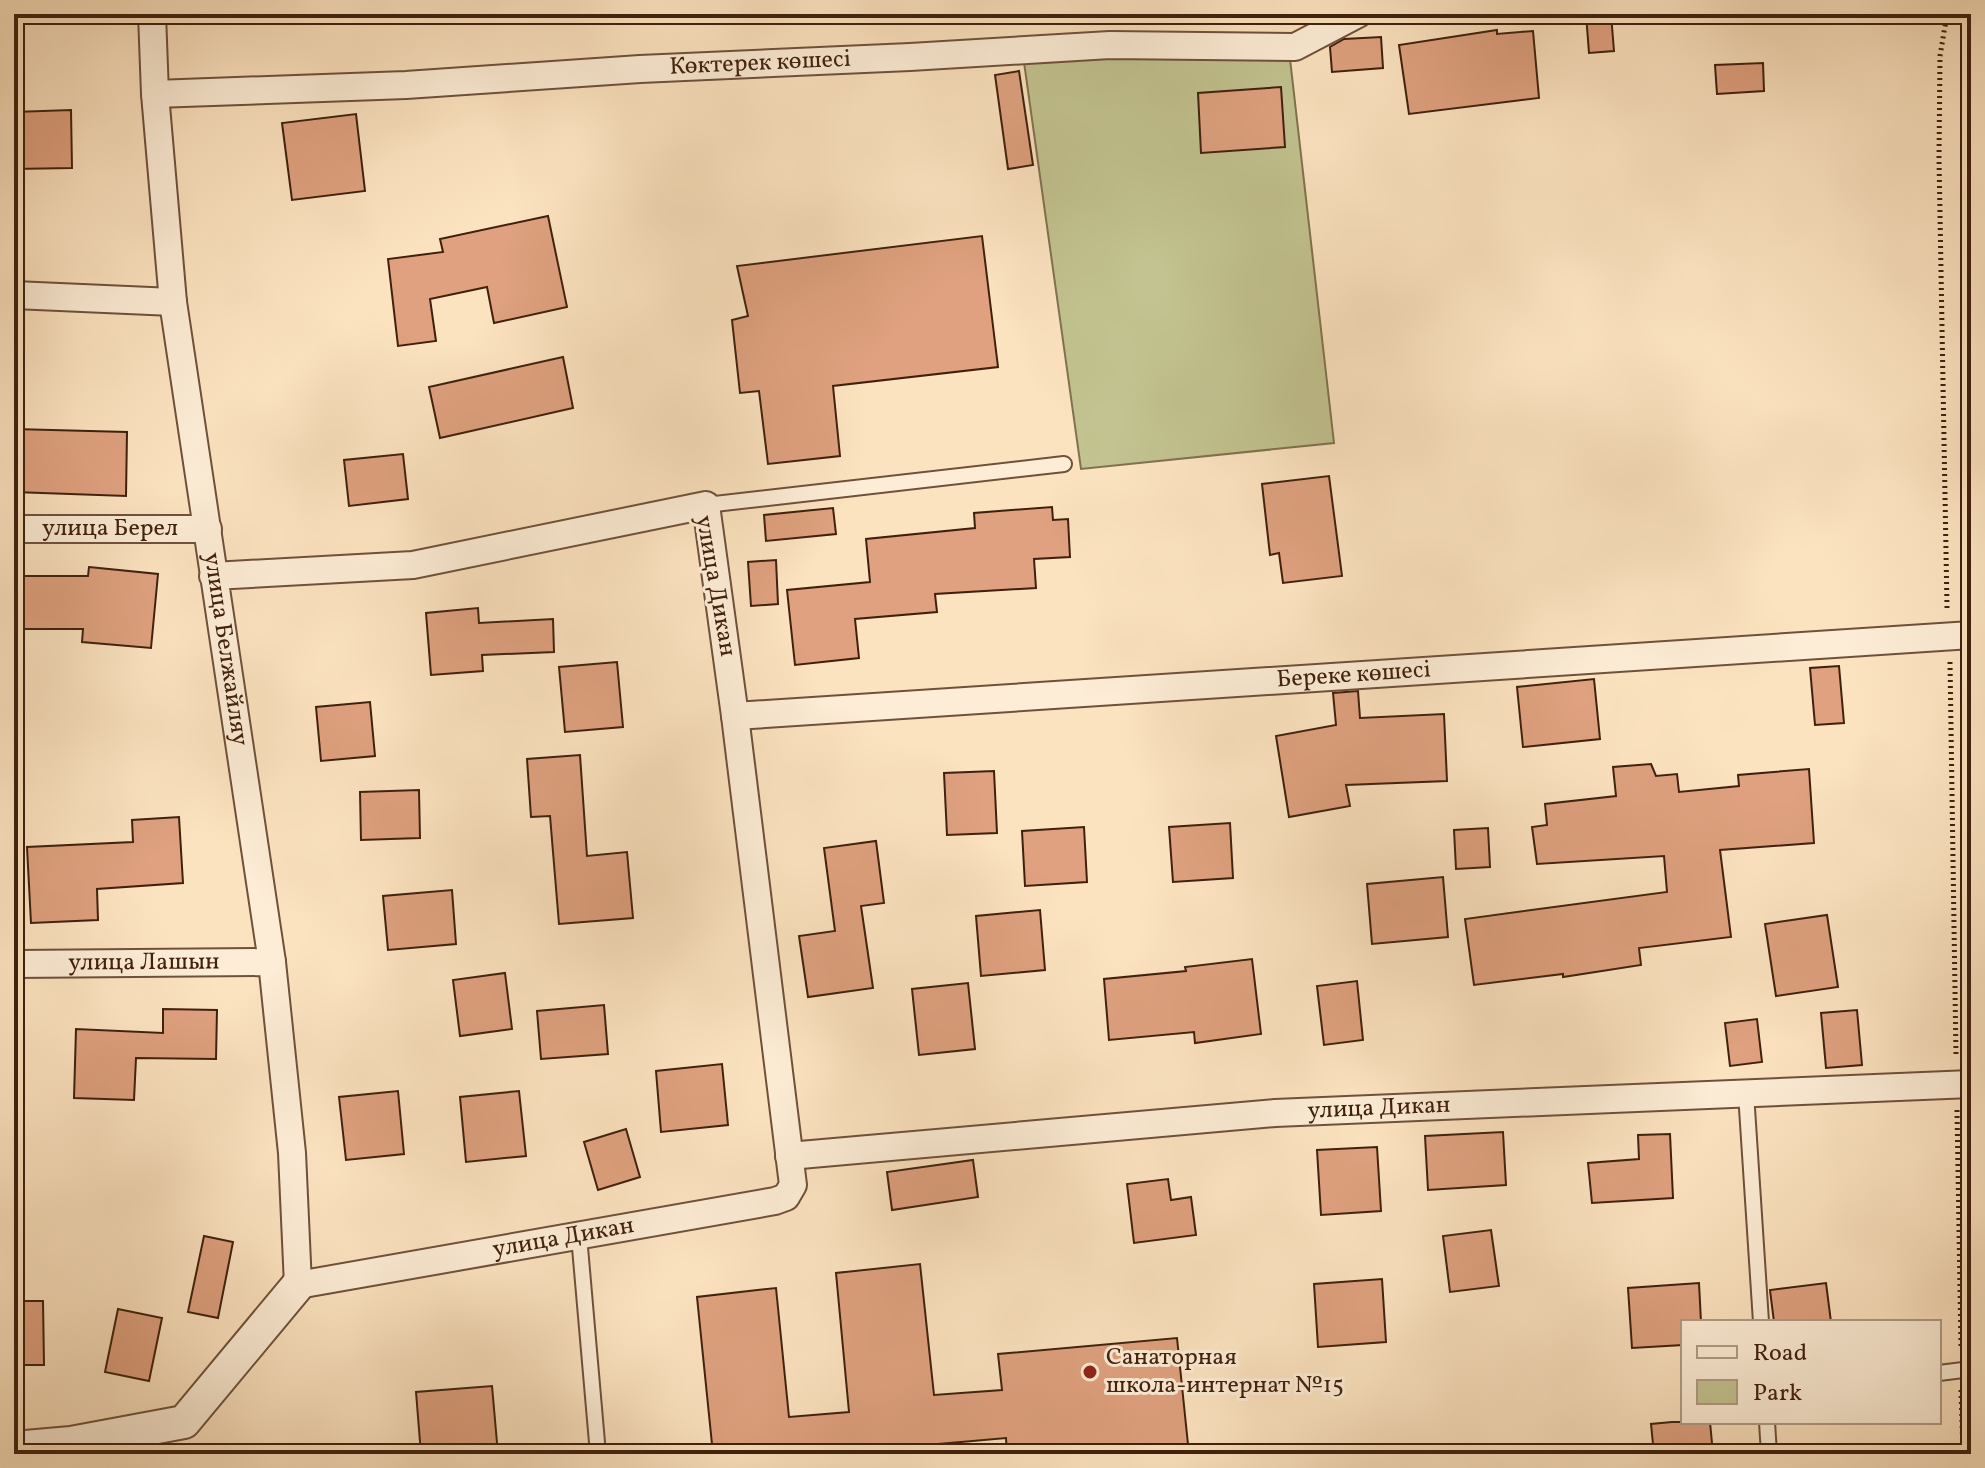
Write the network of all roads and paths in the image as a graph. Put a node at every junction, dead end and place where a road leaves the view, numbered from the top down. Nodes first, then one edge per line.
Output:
1 (152, 14) edge
2 (1358, 14) edge
3 (1947, 14) edge
4 (155, 94) junction
5 (14, 295) edge
6 (173, 302) junction
7 (1064, 464) dead end
8 (706, 505) junction
9 (14, 529) edge
10 (208, 529) junction
11 (213, 576) junction
12 (1960, 636) edge
13 (735, 716) junction
14 (272, 962) junction
15 (14, 964) edge
16 (1964, 1084) edge
17 (1746, 1093) junction
18 (789, 1156) junction
19 (579, 1236) junction
20 (298, 1285) junction
21 (1761, 1320) edge
22 (1966, 1370) edge
23 (1941, 1373) edge
24 (1767, 1424) edge
25 (14, 1448) edge
26 (598, 1454) edge
27 (1769, 1454) edge
28 (1963, 1454) edge

1 - 4 street, улица Белжайляу
2 - 4 street, Көктерек көшесі
3 - 12 path
4 - 6 street, улица Белжайляу
5 - 6 street
6 - 10 street, улица Белжайляу
7 - 8 lane
8 - 11 street, улица Дикан
8 - 13 street, улица Дикан
9 - 10 street, улица Берел
10 - 11 street, улица Белжайляу
11 - 14 street, улица Белжайляу
12 - 13 street, Береке көшесі
12 - 16 path
13 - 18 street, улица Дикан
14 - 15 street, улица Лашын
14 - 20 street, улица Белжайляу
16 - 17 street, улица Дикан
16 - 22 path
17 - 18 street, улица Дикан
17 - 21 lane
18 - 19 street, улица Дикан
19 - 20 street, улица Дикан
19 - 26 lane
20 - 25 street
22 - 23 lane
22 - 28 path
24 - 27 lane

